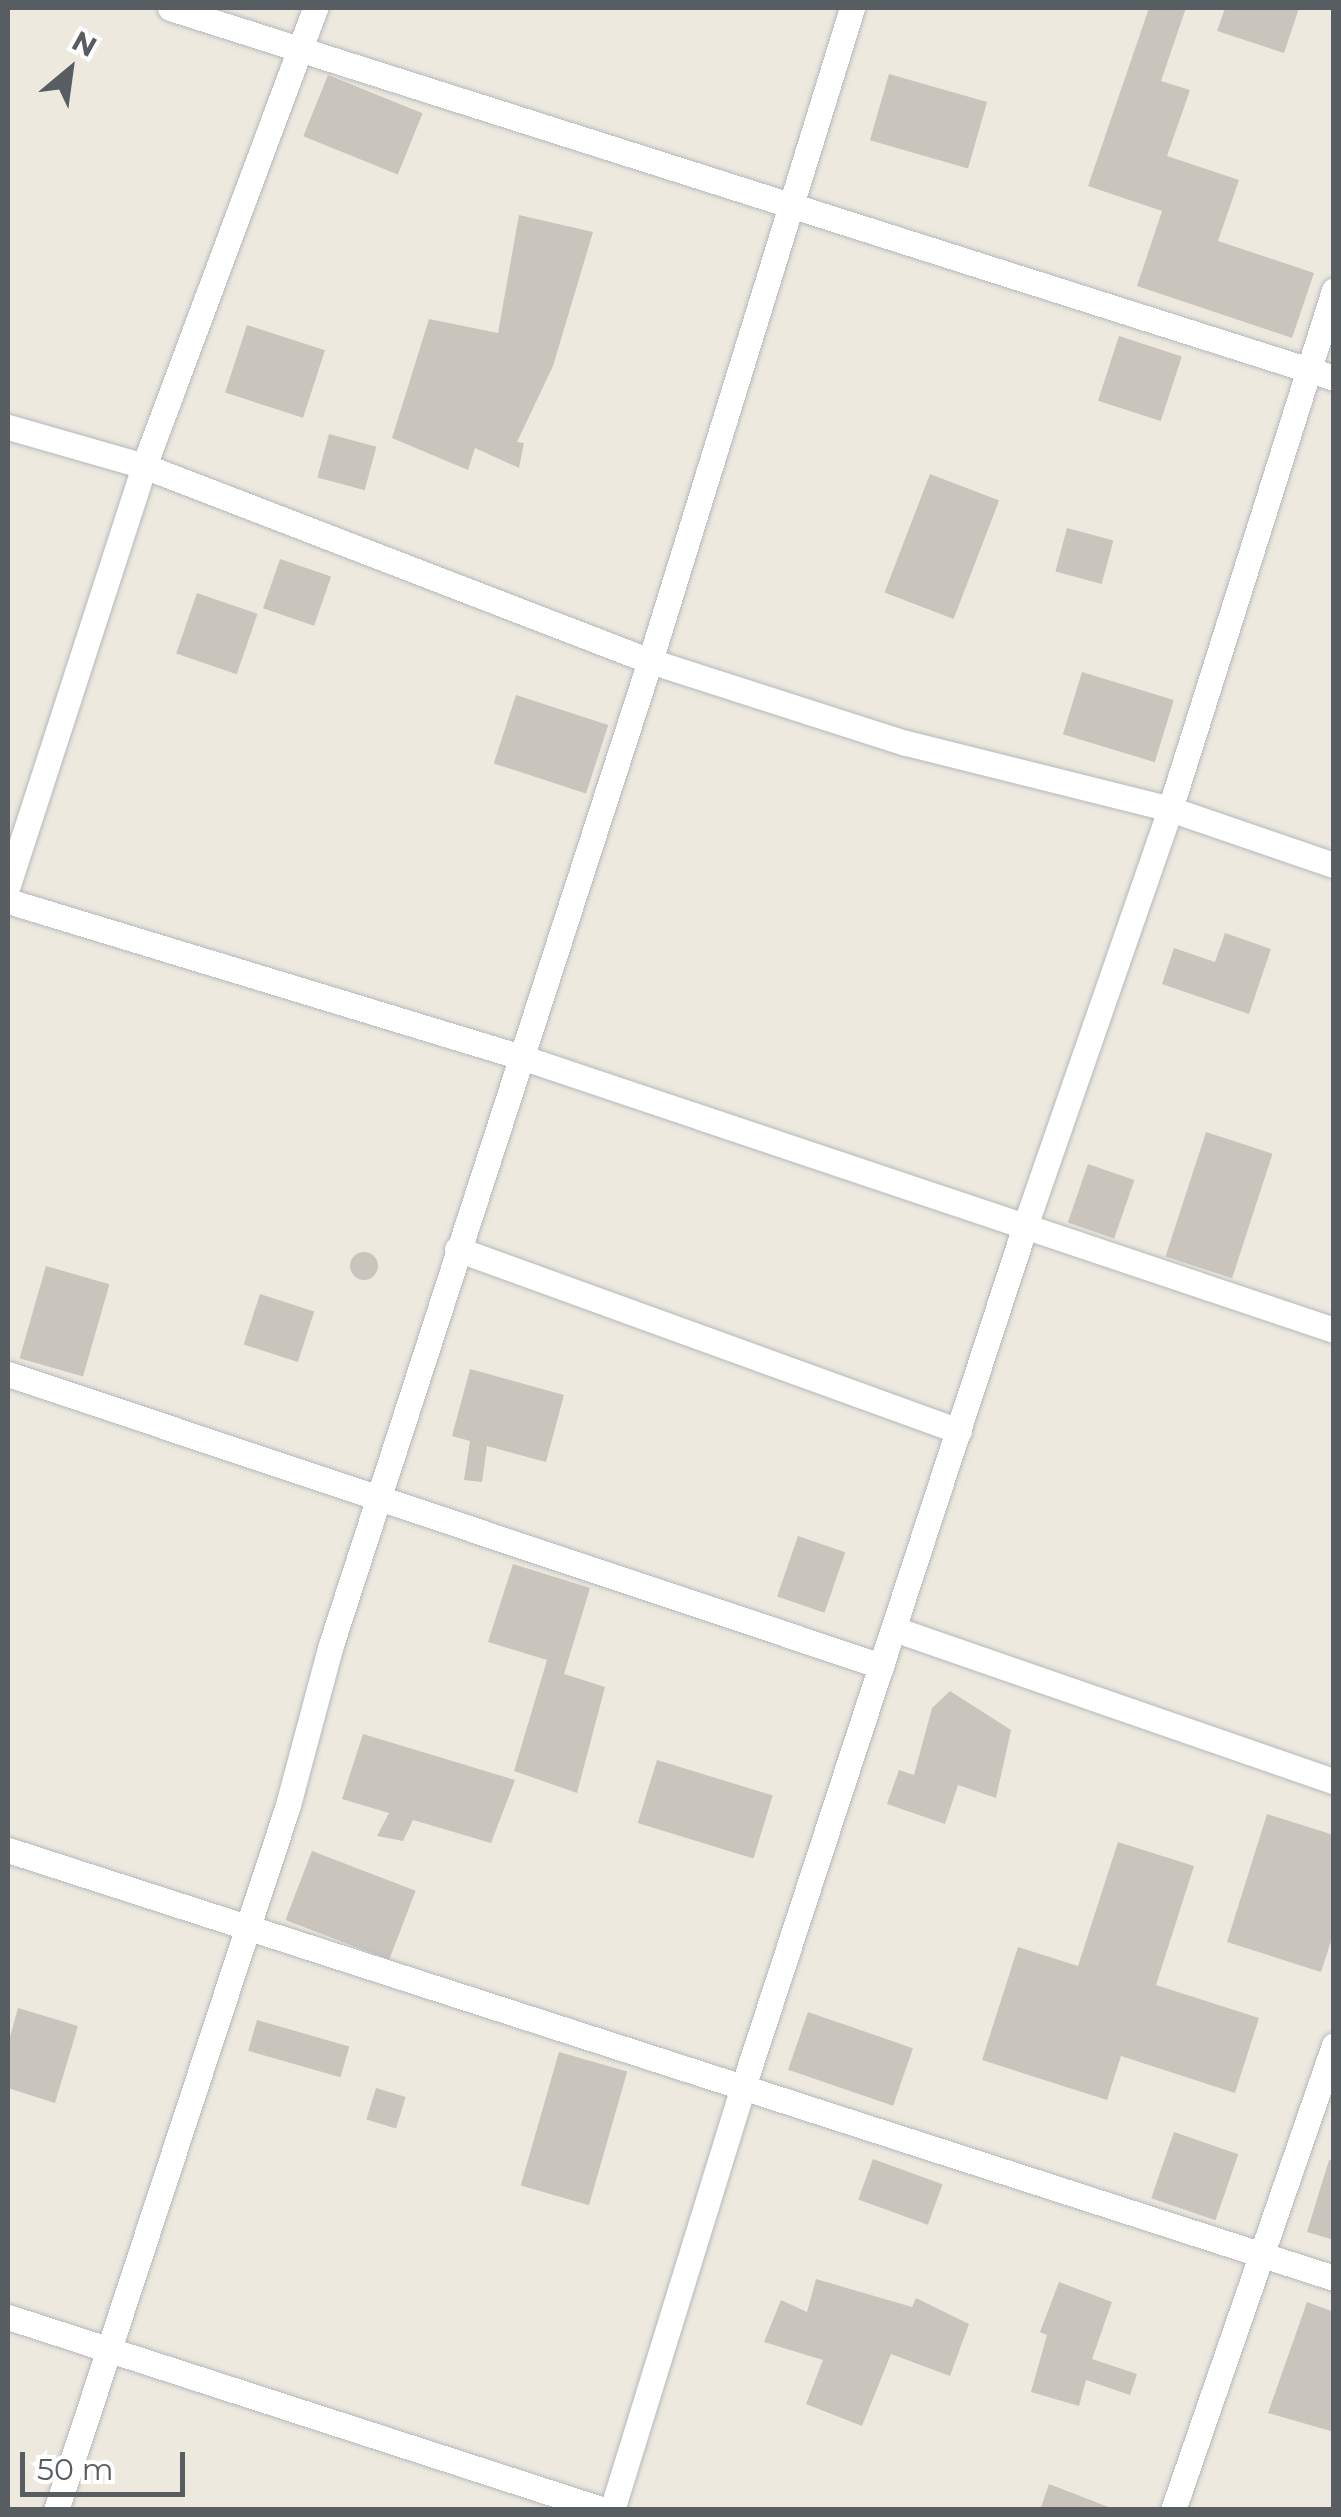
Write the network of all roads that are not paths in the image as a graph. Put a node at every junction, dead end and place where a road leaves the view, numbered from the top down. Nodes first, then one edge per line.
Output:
1 (170, 8) edge
2 (315, 8) edge
3 (852, 8) edge
4 (302, 51) junction
5 (790, 203) junction
6 (1334, 290) edge
7 (1305, 368) junction
8 (1334, 378) edge
9 (8, 427) edge
10 (144, 466) junction
11 (650, 661) junction
12 (1170, 809) junction
13 (1334, 865) edge
14 (8, 886) edge
15 (8, 902) edge
16 (518, 1056) junction
17 (1025, 1226) junction
18 (457, 1249) junction
19 (1334, 1330) edge
20 (8, 1374) edge
21 (959, 1431) junction
22 (378, 1495) junction
23 (894, 1629) junction
24 (881, 1666) junction
25 (1334, 1781) edge
26 (8, 1850) edge
27 (242, 1931) junction
28 (1334, 2045) edge
29 (742, 2090) junction
30 (1263, 2255) junction
31 (1334, 2278) edge
32 (8, 2318) edge
33 (107, 2349) junction
34 (56, 2510) edge
35 (604, 2510) edge
36 (612, 2510) edge
37 (1173, 2510) edge

1 - 4 street
2 - 4 street
3 - 5 street
4 - 5 street
4 - 10 street
5 - 7 street
5 - 11 street
6 - 7 street
7 - 8 street
7 - 12 street
9 - 10 street
10 - 11 street
10 - 14 street
11 - 12 street
11 - 16 street
12 - 13 street
12 - 17 street
15 - 16 street
16 - 17 street
16 - 18 street
17 - 19 street
17 - 21 street
18 - 21 street
18 - 22 street
20 - 22 street
21 - 23 street
22 - 24 street
22 - 27 street
23 - 24 street
23 - 25 street
24 - 29 street
26 - 27 street
27 - 29 street
27 - 33 street
28 - 30 street
29 - 30 street
29 - 36 street
30 - 31 street
30 - 37 street
32 - 33 street
33 - 34 street
33 - 35 street

